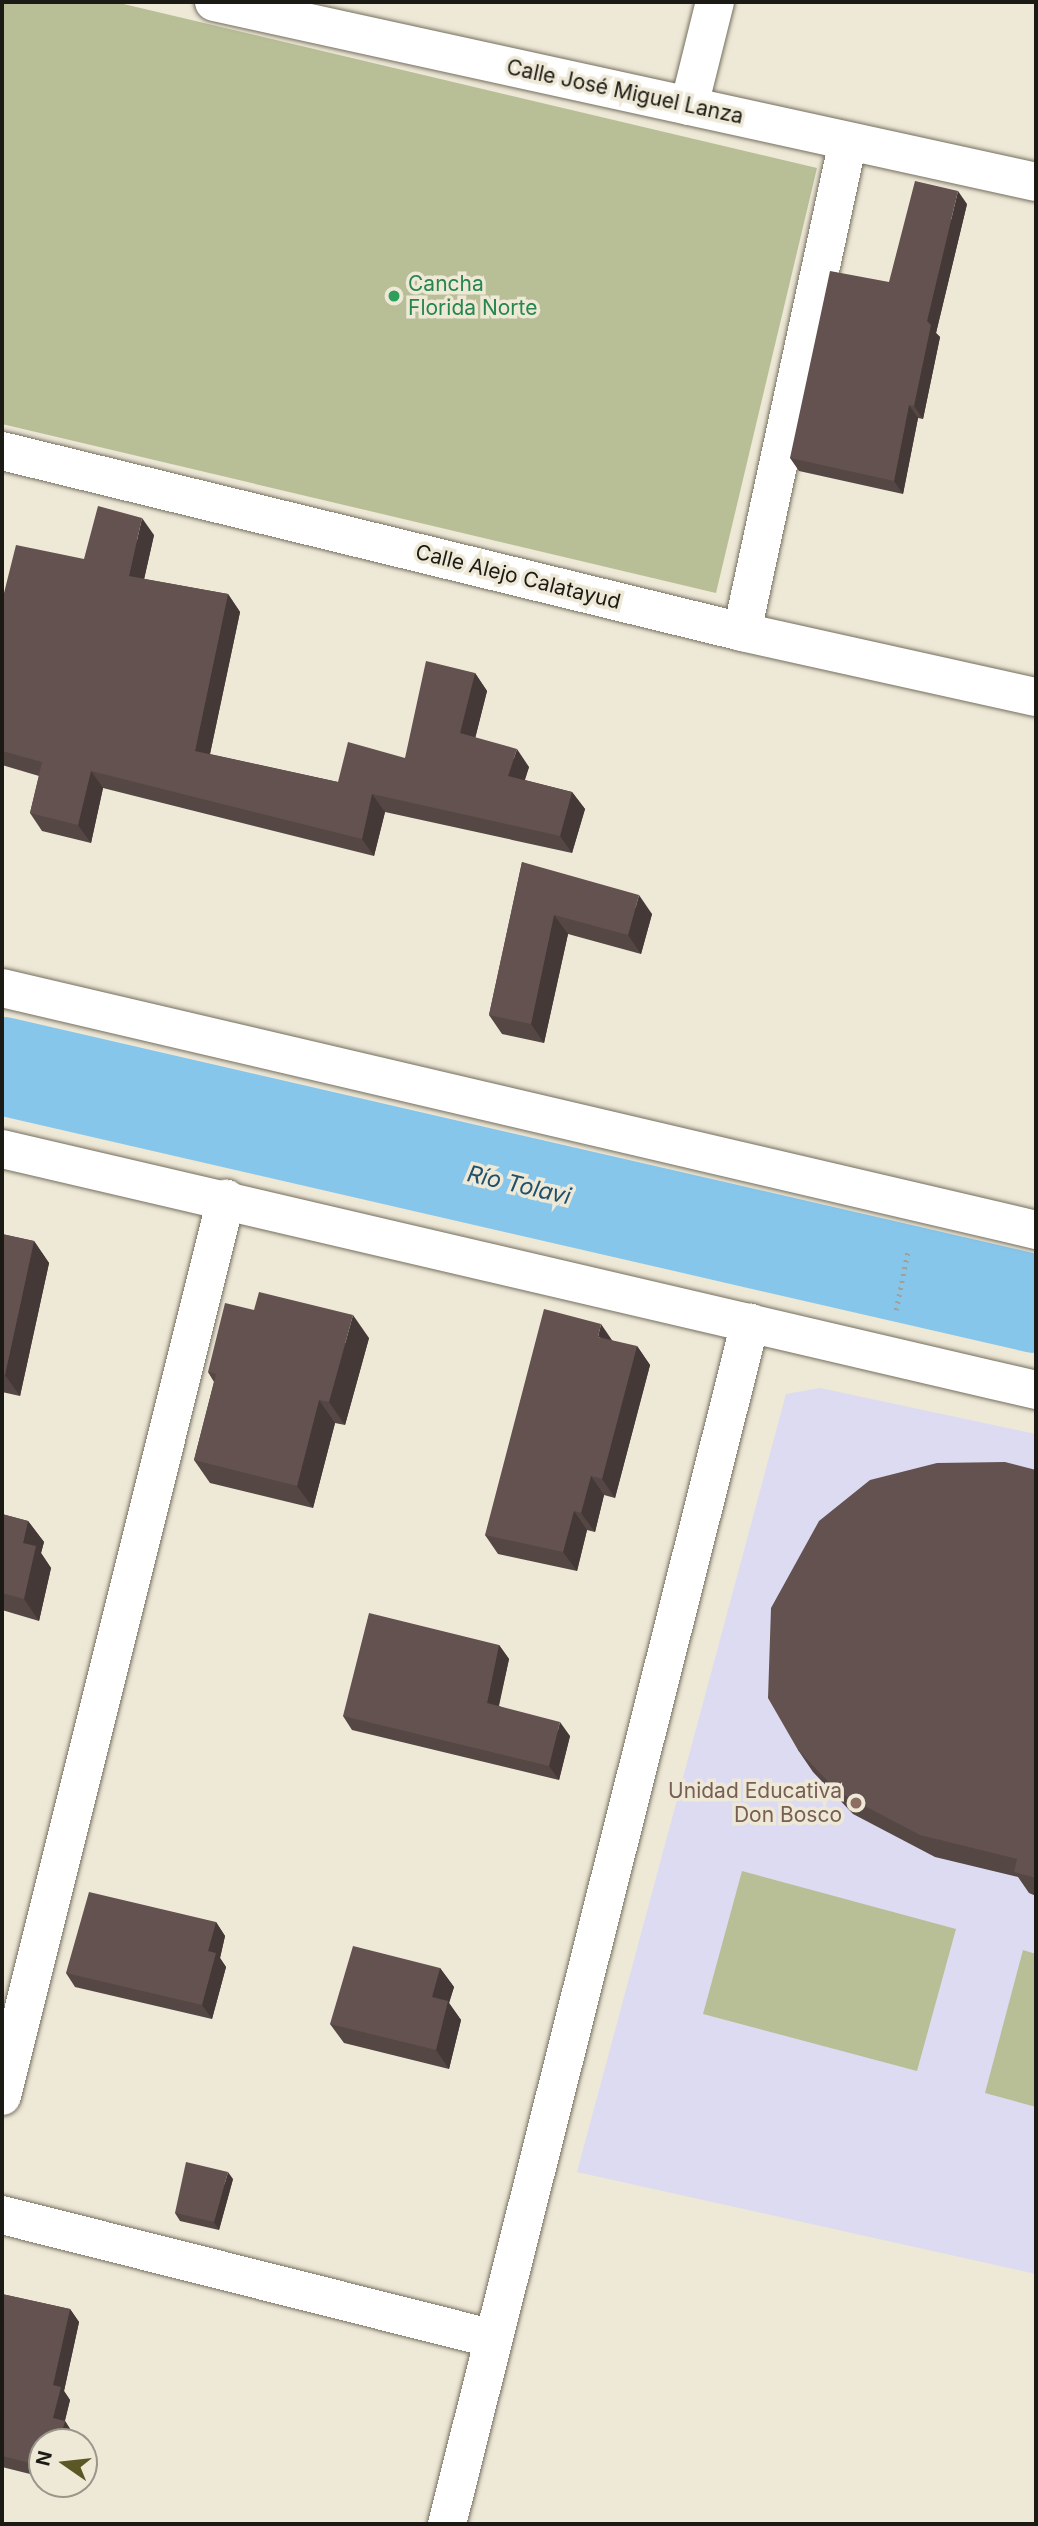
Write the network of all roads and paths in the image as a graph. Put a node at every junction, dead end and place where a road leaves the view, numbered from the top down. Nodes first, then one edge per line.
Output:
1 (214, 2) edge
2 (715, 2) edge
3 (689, 106) junction
4 (848, 141) junction
5 (1036, 182) edge
6 (2, 451) edge
7 (742, 632) junction
8 (1036, 697) edge
9 (2, 988) edge
10 (2, 1149) edge
11 (226, 1199) junction
12 (1036, 1230) edge
13 (908, 1251) dead end
14 (898, 1294) dead end
15 (750, 1323) junction
16 (1036, 1390) edge
17 (2, 2096) edge
18 (2, 2215) edge
19 (494, 2339) junction
20 (447, 2524) edge

1 - 3 street, Calle José Miguel Lanza
2 - 3 street
3 - 4 street, Calle José Miguel Lanza
4 - 5 street, Calle José Miguel Lanza
4 - 7 street
6 - 7 street, Calle Alejo Calatayud
7 - 8 street, Calle Alejo Calatayud
9 - 12 street
10 - 11 street
11 - 15 street
11 - 17 street
13 - 14 path
15 - 16 street
15 - 19 street
18 - 19 street
19 - 20 street

